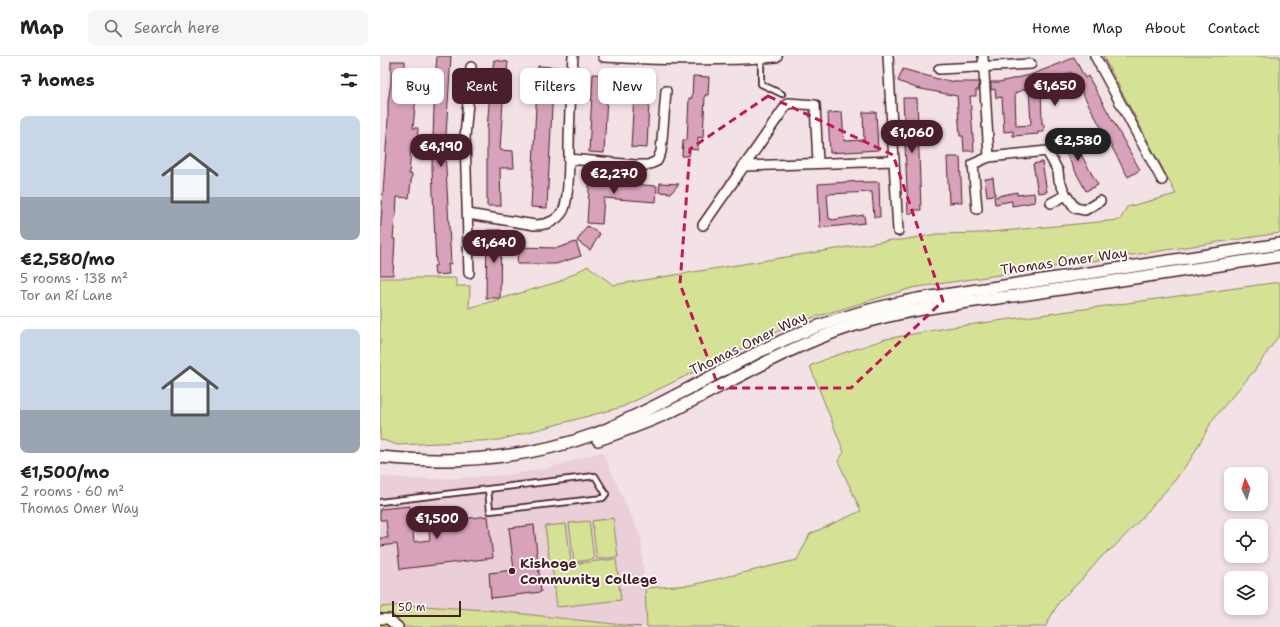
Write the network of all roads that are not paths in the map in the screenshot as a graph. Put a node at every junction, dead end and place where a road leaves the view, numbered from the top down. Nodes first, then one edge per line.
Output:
1 (573, 56) edge
2 (604, 56) edge
3 (776, 56) edge
4 (888, 56) edge
5 (983, 56) edge
6 (1095, 56) edge
7 (761, 57) junction
8 (682, 58) edge
9 (1031, 64) dead end
10 (471, 67) dead end
11 (985, 67) junction
12 (939, 69) dead end
13 (666, 91) dead end
14 (782, 94) dead end
15 (989, 157) junction
16 (569, 159) junction
17 (894, 161) junction
18 (818, 163) junction
19 (744, 166) junction
20 (1162, 180) dead end
21 (1066, 195) junction
22 (1100, 201) dead end
23 (1051, 204) dead end
24 (977, 209) dead end
25 (468, 214) junction
26 (703, 225) dead end
27 (898, 231) dead end
28 (1280, 244) edge
29 (1280, 256) edge
30 (469, 274) dead end
31 (380, 457) edge
32 (380, 464) edge
33 (488, 489) junction
34 (380, 502) edge
35 (380, 619) edge
36 (398, 627) edge

1 - 16 street
2 - 8 street
3 - 7 street
4 - 17 street
5 - 11 street
6 - 20 street
7 - 8 street
7 - 14 lane
9 - 11 street
10 - 25 street
11 - 12 street
11 - 15 street
13 - 16 street
15 - 21 street
15 - 24 street
16 - 25 street
17 - 18 street
17 - 27 street
18 - 19 street
18 - 19 street
19 - 26 street
21 - 22 street
21 - 23 street
25 - 30 street
28 - 31 street, Thomas Omer Way
29 - 32 street, Thomas Omer Way
33 - 33 lane
33 - 34 lane
35 - 36 street

